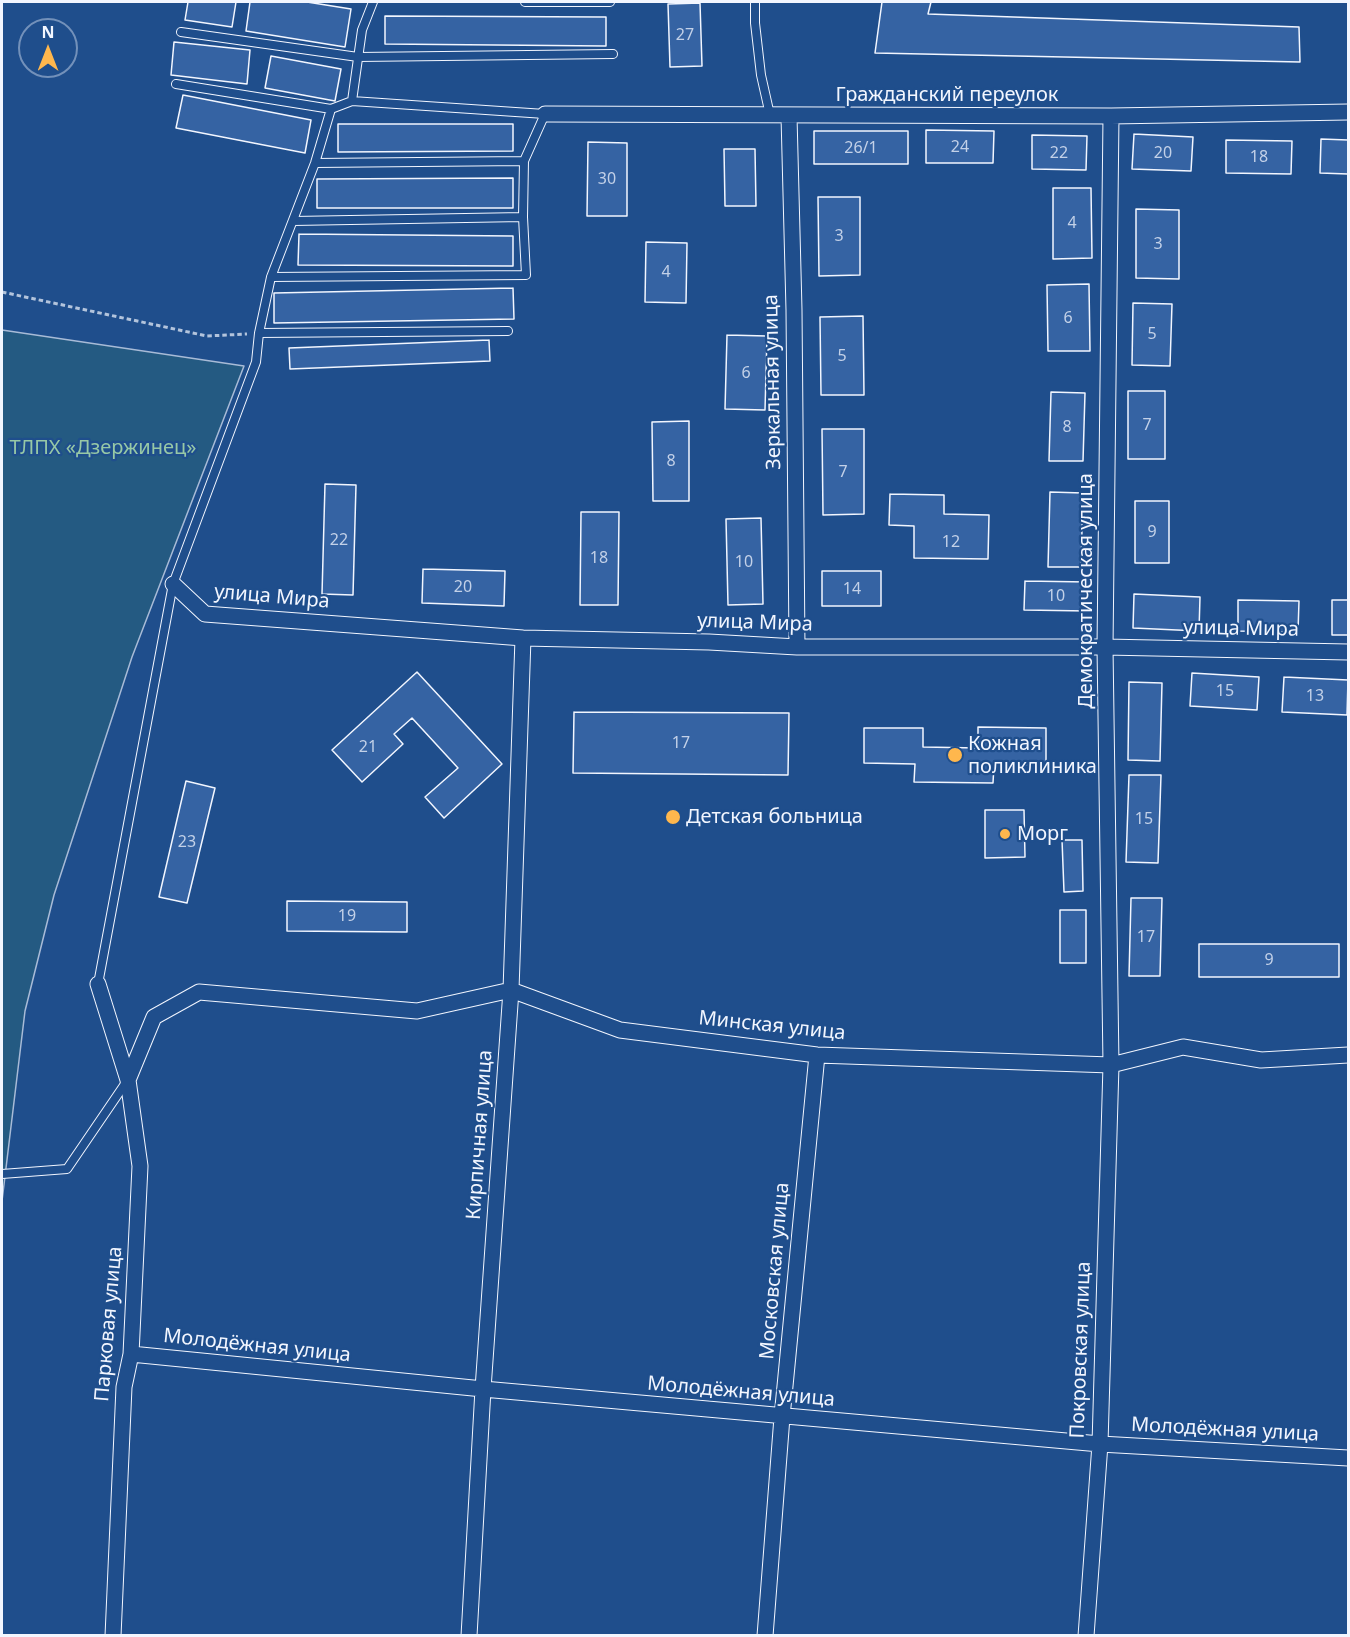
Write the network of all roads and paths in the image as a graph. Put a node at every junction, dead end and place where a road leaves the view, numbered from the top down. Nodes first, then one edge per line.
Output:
1 (373, 2) edge
2 (525, 2) edge
3 (610, 2) edge
4 (755, 2) edge
5 (182, 32) dead end
6 (614, 54) dead end
7 (358, 57) junction
8 (176, 84) dead end
9 (352, 101) junction
10 (331, 110) junction
11 (1348, 112) edge
12 (545, 114) junction
13 (770, 115) junction
14 (789, 116) junction
15 (1111, 116) junction
16 (524, 161) junction
17 (315, 163) junction
18 (523, 217) junction
19 (293, 221) junction
20 (271, 277) junction
21 (2, 292) edge
22 (508, 331) dead end
23 (259, 333) junction
24 (173, 584) junction
25 (524, 638) junction
26 (797, 647) junction
27 (1105, 647) junction
28 (1348, 652) edge
29 (98, 984) joint
30 (511, 990) junction
31 (817, 1054) junction
32 (1348, 1055) edge
33 (1111, 1065) junction
34 (128, 1080) junction
35 (2, 1174) edge
36 (131, 1354) junction
37 (483, 1389) junction
38 (782, 1417) junction
39 (1100, 1444) junction
40 (1348, 1458) edge
41 (113, 1635) edge
42 (469, 1635) edge
43 (765, 1635) edge
44 (1086, 1635) edge

1 - 7 lane
2 - 3 lane
4 - 13 lane
5 - 7 lane
6 - 7 lane
7 - 9 lane
8 - 10 lane
9 - 10 lane
9 - 12 lane
10 - 17 lane
11 - 15 street, Гражданский переулок
12 - 13 street, Гражданский переулок
12 - 16 lane
13 - 14 street, Гражданский переулок
14 - 15 street, Гражданский переулок
14 - 26 street, Зеркальная улица
15 - 27 street, Демократическая улица
16 - 17 lane
16 - 18 lane
17 - 19 lane
18 - 19 lane
18 - 20 lane
19 - 20 lane
20 - 23 lane
21 - 23 path
22 - 23 lane
23 - 24 lane
24 - 25 street, улица Мира
24 - 29 lane
25 - 26 street, улица Мира
25 - 30 street, Кирпичная улица
26 - 27 street, улица Мира
27 - 28 street, улица Мира
27 - 33 street, Демократическая улица
29 - 34 street, Парковая улица
30 - 31 street, Минская улица
30 - 34 street
30 - 37 street, Кирпичная улица
31 - 33 street, Минская улица
31 - 38 street, Московская улица
32 - 33 street, Минская улица
33 - 39 street, Покровская улица
34 - 35 lane
34 - 36 street, Парковая улица
36 - 37 street, Молодёжная улица
36 - 41 street, Парковая улица
37 - 38 street, Молодёжная улица
37 - 42 street, Кирпичная улица
38 - 39 street, Молодёжная улица
38 - 43 street, Московская улица
39 - 40 street, Молодёжная улица
39 - 44 street, Покровская улица

